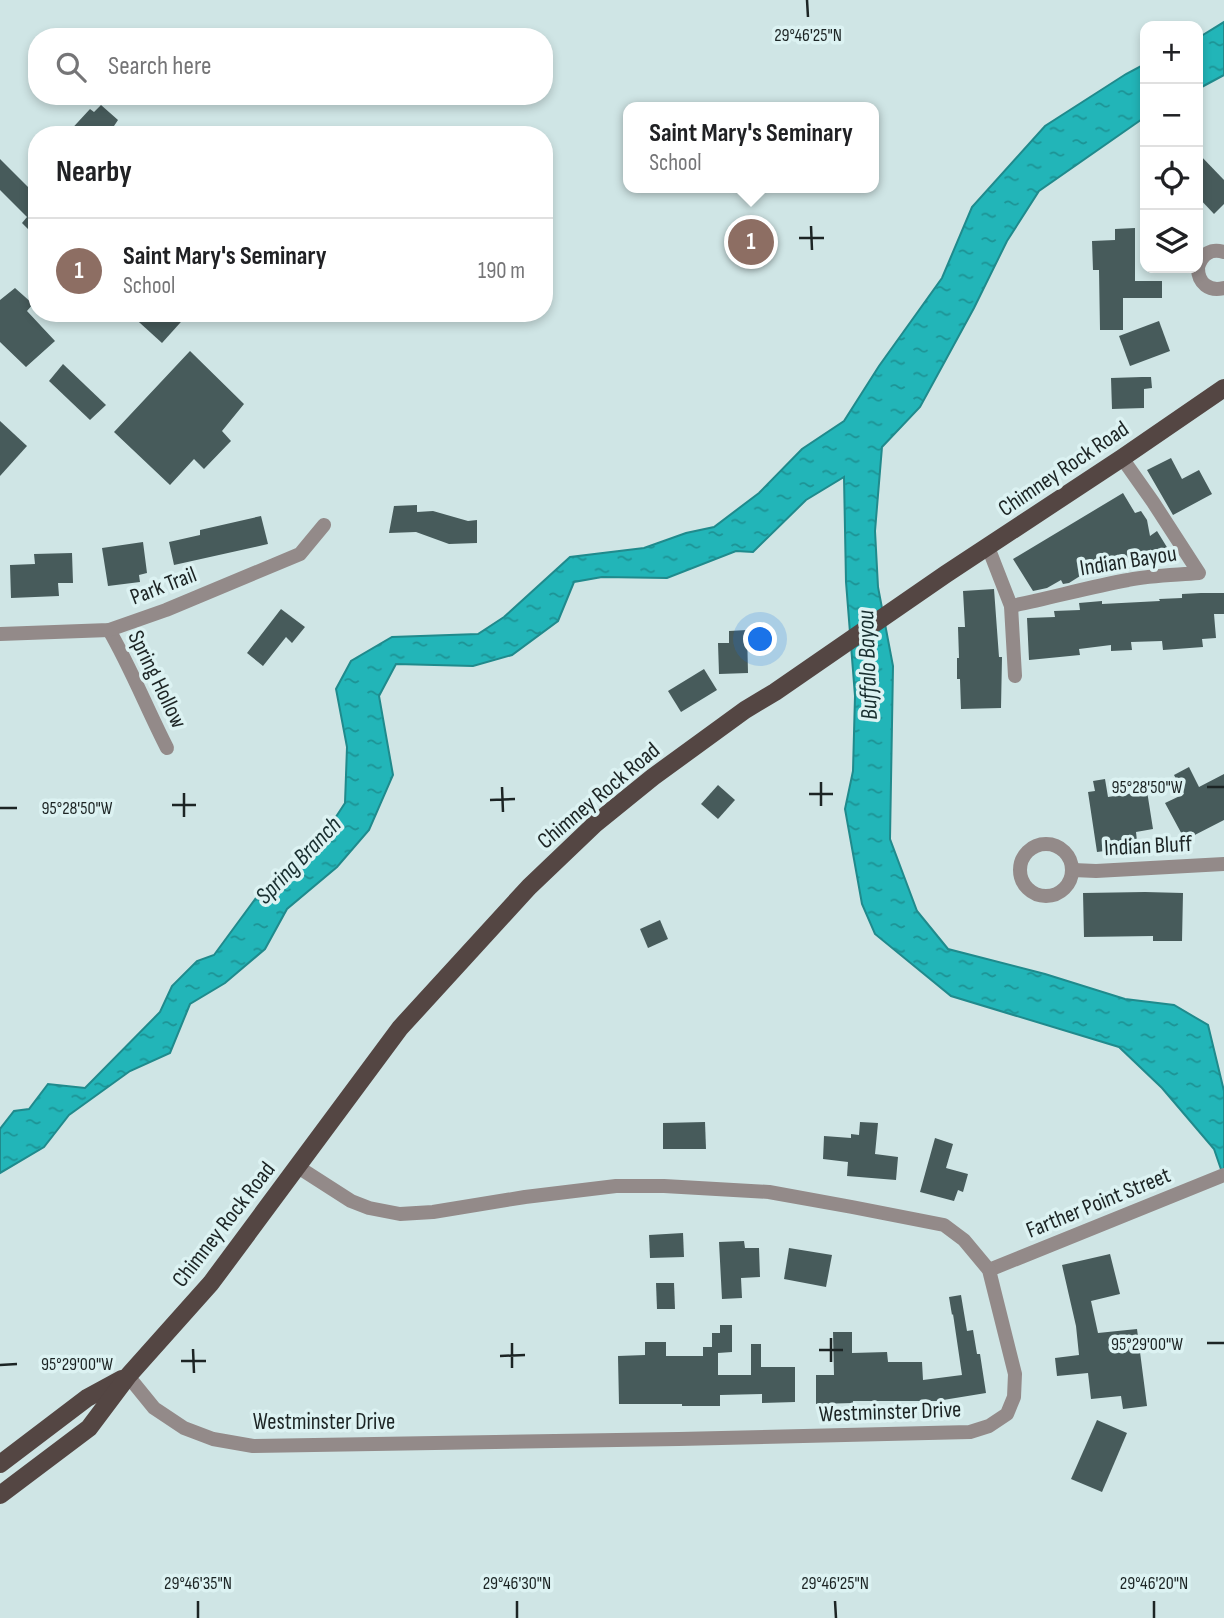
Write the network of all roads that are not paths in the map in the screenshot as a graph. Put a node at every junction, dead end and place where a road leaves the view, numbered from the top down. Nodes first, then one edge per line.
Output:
1 (1224, 252) edge
2 (1203, 256) edge
3 (1199, 273) edge
4 (1224, 288) edge
5 (1224, 387) edge
6 (1122, 458) junction
7 (324, 525) dead end
8 (988, 548) junction
9 (1011, 606) junction
10 (108, 630) junction
11 (0, 634) edge
12 (1015, 676) dead end
13 (167, 748) dead end
14 (1224, 864) edge
15 (1073, 870) dead end
16 (298, 1167) junction
17 (1224, 1175) edge
18 (989, 1270) junction
19 (128, 1376) junction
20 (0, 1464) edge
21 (0, 1495) edge

1 - 2 street
3 - 4 street
5 - 6 main road, Chimney Rock Road
6 - 8 main road, Chimney Rock Road
6 - 9 street, Indian Bayou
7 - 10 street, Park Trail
8 - 9 street
8 - 16 main road, Chimney Rock Road
9 - 12 street
10 - 11 street, Park Trail
10 - 13 street, Spring Hollow
14 - 15 street, Indian Bluff
16 - 18 street, Westminster Drive
16 - 19 main road, Chimney Rock Road
17 - 18 street, Farther Point Street
18 - 19 street, Westminster Drive
19 - 20 main road, Chimney Rock Road
19 - 21 main road, Chimney Rock Road

